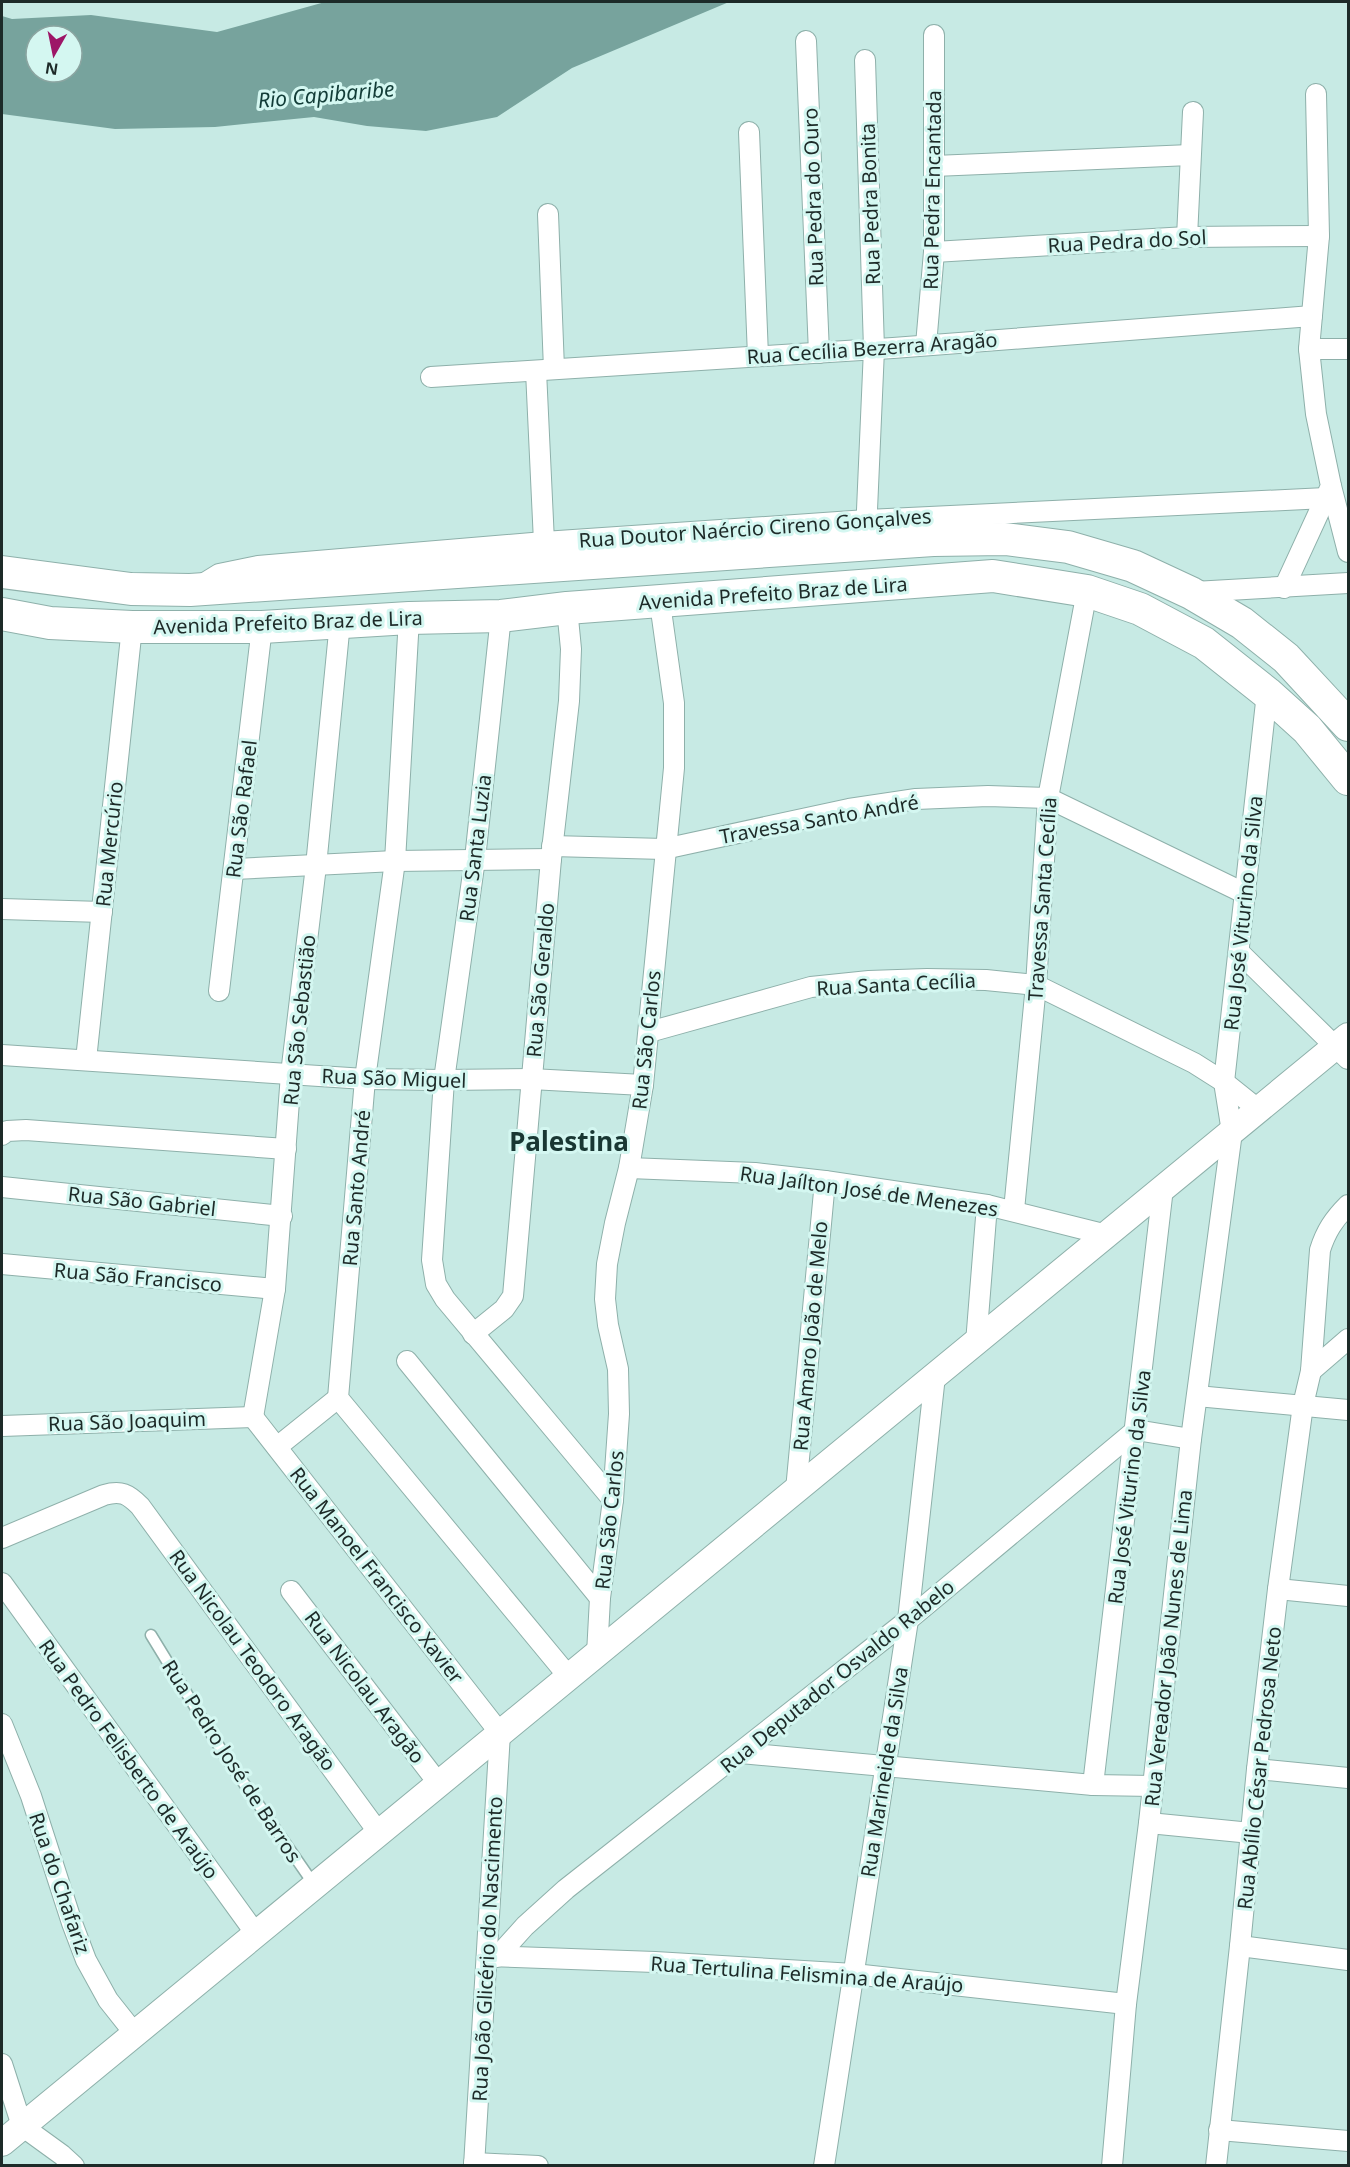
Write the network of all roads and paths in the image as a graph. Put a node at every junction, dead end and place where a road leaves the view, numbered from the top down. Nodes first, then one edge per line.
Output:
1 (934, 35) dead end
2 (806, 41) dead end
3 (865, 60) dead end
4 (1316, 94) dead end
5 (1193, 112) dead end
6 (749, 132) dead end
7 (1190, 155) junction
8 (934, 166) junction
9 (548, 214) dead end
10 (1319, 236) junction
11 (1187, 237) junction
12 (934, 252) junction
13 (1312, 316) junction
14 (926, 345) junction
15 (874, 349) junction
16 (1309, 349) junction
17 (1348, 349) edge
18 (819, 353) junction
19 (758, 356) junction
20 (545, 370) junction
21 (431, 377) dead end
22 (1328, 492) junction
23 (866, 532) junction
24 (544, 542) junction
25 (1348, 552) edge
26 (2, 572) edge
27 (1348, 584) edge
28 (1284, 588) junction
29 (190, 590) junction
30 (1087, 591) junction
31 (1191, 593) junction
32 (660, 603) junction
33 (567, 608) junction
34 (2, 614) edge
35 (501, 616) junction
36 (410, 618) junction
37 (340, 622) junction
38 (132, 627) junction
39 (262, 627) junction
40 (1267, 693) junction
41 (1348, 725) edge
42 (1348, 779) edge
43 (1048, 798) junction
44 (664, 849) junction
45 (551, 853) junction
46 (475, 859) junction
47 (395, 861) junction
48 (316, 866) junction
49 (234, 869) junction
50 (1246, 894) junction
51 (2, 909) edge
52 (102, 912) junction
53 (1239, 952) junction
54 (1036, 985) junction
55 (219, 991) dead end
56 (649, 1032) junction
57 (1345, 1047) edge
58 (2, 1055) edge
59 (86, 1060) junction
60 (291, 1074) junction
61 (365, 1078) junction
62 (531, 1079) junction
63 (444, 1080) junction
64 (1224, 1082) junction
65 (643, 1085) junction
66 (1258, 1110) junction
67 (1232, 1132) junction
68 (2, 1135) edge
69 (286, 1149) junction
70 (629, 1168) junction
71 (825, 1182) junction
72 (2, 1187) edge
73 (1163, 1188) junction
74 (987, 1205) junction
75 (1348, 1205) edge
76 (1014, 1210) junction
77 (282, 1216) junction
78 (1107, 1235) junction
79 (2, 1264) edge
80 (274, 1289) junction
81 (473, 1334) junction
82 (1348, 1339) edge
83 (976, 1343) junction
84 (407, 1361) dead end
85 (1311, 1371) junction
86 (935, 1376) junction
87 (1197, 1396) junction
88 (338, 1398) junction
89 (1303, 1405) junction
90 (1348, 1410) edge
91 (253, 1417) junction
92 (2, 1426) edge
93 (1136, 1430) junction
94 (1191, 1439) junction
95 (277, 1447) junction
96 (796, 1490) junction
97 (613, 1500) junction
98 (2, 1538) edge
99 (2, 1583) edge
100 (1278, 1589) junction
101 (291, 1591) dead end
102 (1348, 1596) edge
103 (600, 1598) junction
104 (908, 1620) junction
105 (151, 1635) dead end
106 (597, 1654) junction
107 (569, 1677) junction
108 (2, 1724) edge
109 (500, 1733) junction
110 (741, 1753) junction
111 (884, 1766) junction
112 (1257, 1769) junction
113 (1348, 1778) edge
114 (439, 1784) junction
115 (1093, 1785) junction
116 (1153, 1785) junction
117 (1149, 1823) junction
118 (379, 1833) junction
119 (1251, 1833) junction
120 (315, 1886) junction
121 (256, 1934) junction
122 (1240, 1946) junction
123 (492, 1957) junction
124 (1348, 1960) edge
125 (854, 1974) junction
126 (1126, 2004) junction
127 (135, 2034) junction
128 (2, 2064) edge
129 (22, 2126) junction
130 (1219, 2130) junction
131 (1348, 2141) edge
132 (2, 2143) edge
133 (474, 2164) edge
134 (74, 2166) edge
135 (538, 2166) edge
136 (824, 2166) edge
137 (1112, 2166) edge
138 (1215, 2166) edge

1 - 8 street, Rua Pedra Encantada
2 - 18 street, Rua Pedra do Ouro
3 - 15 street, Rua Pedra Bonita
4 - 10 street
5 - 7 street
6 - 19 street
7 - 8 street
7 - 11 street
8 - 12 street, Rua Pedra Encantada
9 - 20 street
10 - 11 street, Rua Pedra do Sol
10 - 13 street
11 - 12 street, Rua Pedra do Sol
12 - 14 street, Rua Pedra Encantada
13 - 14 street, Rua Cecília Bezerra Aragão
13 - 16 street
14 - 15 street, Rua Cecília Bezerra Aragão
15 - 18 street, Rua Cecília Bezerra Aragão
15 - 23 street, Rua Pedra Bonita
16 - 17 street
16 - 22 street
18 - 19 street, Rua Cecília Bezerra Aragão
19 - 20 street, Rua Cecília Bezerra Aragão
20 - 21 street, Rua Cecília Bezerra Aragão
20 - 24 street
22 - 23 street, Rua Doutor Naércio Cireno Gonçalves
22 - 25 street
22 - 28 street
23 - 24 street, Rua Doutor Naércio Cireno Gonçalves
23 - 29 main road, Avenida Prefeito Braz de Lira
23 - 31 main road, Avenida Prefeito Braz de Lira
24 - 29 street, Rua Doutor Naércio Cireno Gonçalves
26 - 29 main road, Avenida Prefeito Braz de Lira
27 - 28 street
28 - 31 street
30 - 32 main road, Avenida Prefeito Braz de Lira
30 - 40 main road, Avenida Prefeito Braz de Lira
30 - 43 street, Travessa Santa Cecília
31 - 41 main road, Avenida Prefeito Braz de Lira
32 - 33 main road, Avenida Prefeito Braz de Lira
32 - 44 street, Rua São Carlos
33 - 35 main road, Avenida Prefeito Braz de Lira
33 - 45 street, Rua São Geraldo
34 - 38 main road, Avenida Prefeito Braz de Lira
35 - 36 main road, Avenida Prefeito Braz de Lira
35 - 46 street, Rua Santa Luzia
36 - 37 main road, Avenida Prefeito Braz de Lira
36 - 47 street, Rua Santo André
37 - 39 main road, Avenida Prefeito Braz de Lira
37 - 48 street, Rua São Sebastião
38 - 39 main road, Avenida Prefeito Braz de Lira
38 - 52 street, Rua Mercúrio
39 - 49 street, Rua São Rafael
40 - 42 main road, Avenida Prefeito Braz de Lira
40 - 50 street, Rua José Viturino da Silva
43 - 44 street, Travessa Santo André
43 - 50 street, Travessa Santo André
43 - 54 street, Travessa Santa Cecília
44 - 45 street, Travessa Santo André
44 - 56 street, Rua São Carlos
45 - 46 street, Travessa Santo André
45 - 62 street, Rua São Geraldo
46 - 47 street, Travessa Santo André
46 - 63 street, Rua Santa Luzia
47 - 48 street, Travessa Santo André
47 - 61 street, Rua Santo André
48 - 49 street, Travessa Santo André
48 - 60 street, Rua São Sebastião
49 - 55 street, Rua São Rafael
50 - 53 street, Rua José Viturino da Silva
51 - 52 street
52 - 59 street, Rua Mercúrio
53 - 57 street
53 - 64 street, Rua José Viturino da Silva
54 - 56 street, Rua Santa Cecília
54 - 64 street, Rua Santa Cecília
54 - 76 street, Travessa Santa Cecília
56 - 65 street, Rua São Carlos
57 - 66 street
58 - 59 street, Rua São Miguel
59 - 60 street, Rua São Miguel
60 - 61 street, Rua São Miguel
60 - 69 street, Rua São Sebastião
61 - 63 street, Rua São Miguel
61 - 88 street, Rua Santo André
62 - 63 street, Rua São Miguel
62 - 65 street, Rua São Miguel
62 - 81 street, Rua São Geraldo
63 - 81 street, Rua Santa Luzia
64 - 66 street, Rua Santa Cecília
64 - 67 street, Rua José Viturino da Silva
65 - 70 street, Rua São Carlos
66 - 67 street
67 - 73 street
67 - 87 street, Rua Vereador João Nunes de Lima
68 - 69 street
69 - 77 street, Rua São Sebastião
70 - 71 street, Rua Jaílton José de Menezes
70 - 97 street, Rua São Carlos
71 - 74 street, Rua Jaílton José de Menezes
71 - 96 street, Rua Amaro João de Melo
72 - 77 street, Rua São Gabriel
73 - 78 street
73 - 93 street, Rua José Viturino da Silva
74 - 76 street, Rua Jaílton José de Menezes
74 - 83 street
75 - 85 street, Rua Abílio César Pedrosa Neto
76 - 78 street, Rua Jaílton José de Menezes
77 - 80 street, Rua São Sebastião
78 - 83 street
79 - 80 street, Rua São Francisco
80 - 91 street, Rua São Sebastião
81 - 97 street, Rua Santa Luzia
82 - 85 street
83 - 86 street
84 - 103 street
85 - 89 street, Rua Abílio César Pedrosa Neto
86 - 96 street
86 - 104 street, Rua Marineide da Silva
87 - 89 street
87 - 94 street, Rua Vereador João Nunes de Lima
88 - 95 street
88 - 107 street
89 - 90 street
89 - 100 street, Rua Abílio César Pedrosa Neto
91 - 92 street, Rua São Joaquim
91 - 95 street, Rua Manoel Francisco Xavier
93 - 94 street
93 - 104 street, Rua Deputador Osvaldo Rabelo
93 - 115 street, Rua José Viturino da Silva
94 - 116 street, Rua Vereador João Nunes de Lima
95 - 109 street, Rua Manoel Francisco Xavier
96 - 106 street
97 - 103 street, Rua São Carlos
98 - 118 street, Rua Nicolau Teodoro Aragão
99 - 121 street, Rua Pedro Felisberto de Araújo
100 - 102 street
100 - 112 street, Rua Abílio César Pedrosa Neto
101 - 114 street, Rua Nicolau Aragão
103 - 106 street, Rua São Carlos
104 - 110 street, Rua Deputador Osvaldo Rabelo
104 - 111 street, Rua Marineide da Silva
105 - 120 lane, Rua Pedro José de Barros
106 - 107 street
107 - 109 street
108 - 127 street, Rua do Chafariz
109 - 114 street
109 - 123 street, Rua João Glicério do Nascimento
110 - 111 street
110 - 123 street, Rua Deputador Osvaldo Rabelo
111 - 115 street
111 - 125 street, Rua Marineide da Silva
112 - 113 street
112 - 119 street, Rua Abílio César Pedrosa Neto
114 - 118 street
115 - 116 street
116 - 117 street, Rua Vereador João Nunes de Lima
117 - 119 street
117 - 126 street, Rua Vereador João Nunes de Lima
118 - 120 street
119 - 122 street, Rua Abílio César Pedrosa Neto
120 - 121 street
121 - 127 street
122 - 124 street
122 - 130 street, Rua Abílio César Pedrosa Neto
123 - 125 street, Rua Tertulina Felismina de Araújo
123 - 133 street, Rua João Glicério do Nascimento
125 - 126 street, Rua Tertulina Felismina de Araújo
125 - 136 street, Rua Marineide da Silva
126 - 137 street, Rua Vereador João Nunes de Lima
127 - 129 street
128 - 129 street
129 - 132 street
129 - 134 street
130 - 131 street
130 - 138 street, Rua Abílio César Pedrosa Neto
133 - 135 street

